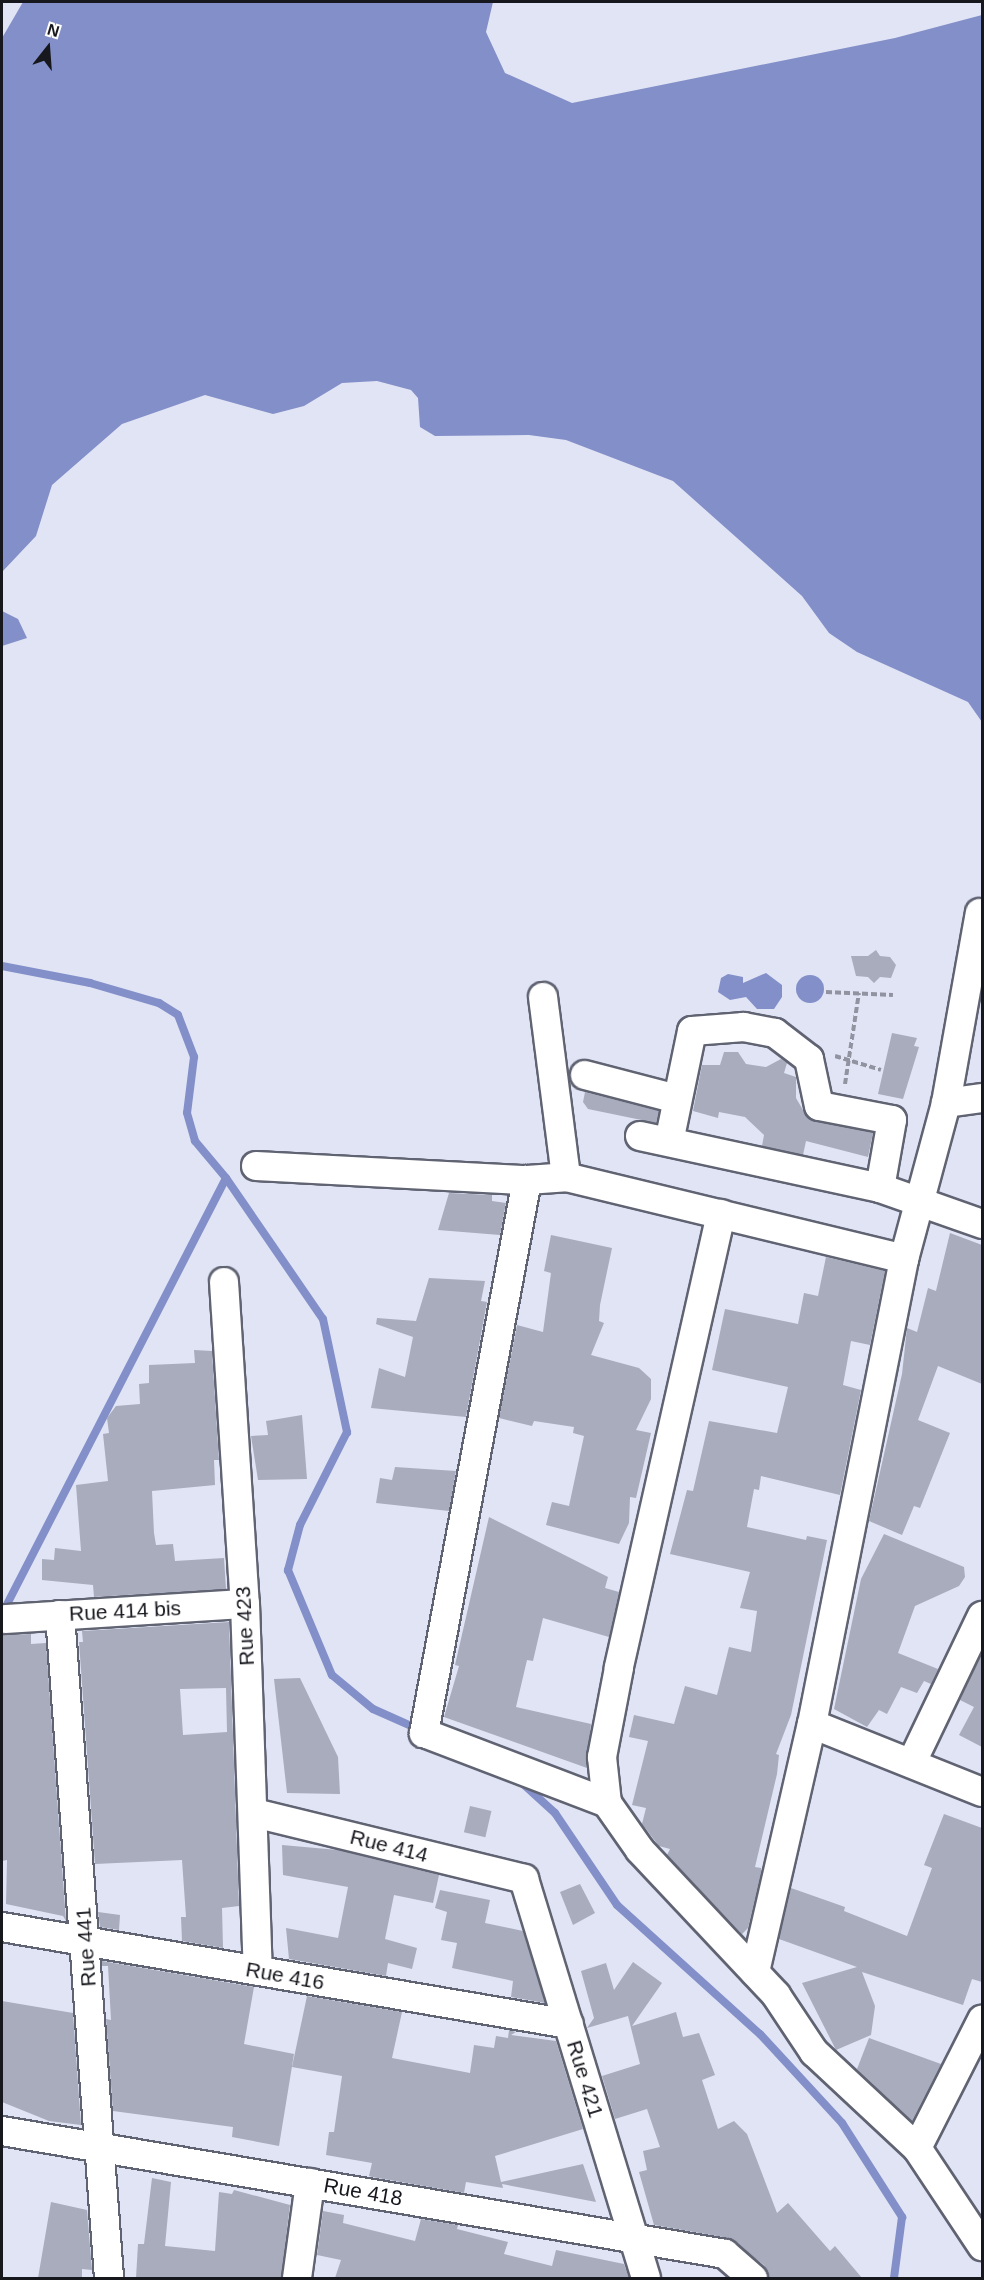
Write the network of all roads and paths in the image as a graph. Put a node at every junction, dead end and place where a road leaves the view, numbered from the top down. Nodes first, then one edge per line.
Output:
1 (981, 913) dead end
2 (826, 992) dead end
3 (859, 993) junction
4 (893, 995) dead end
5 (543, 997) dead end
6 (809, 1059) junction
7 (848, 1060) junction
8 (881, 1070) dead end
9 (585, 1075) dead end
10 (982, 1098) edge
11 (677, 1099) junction
12 (946, 1103) junction
13 (841, 1110) junction
14 (640, 1136) dead end
15 (669, 1142) junction
16 (256, 1166) dead end
17 (566, 1177) junction
18 (526, 1180) junction
19 (880, 1188) junction
20 (921, 1200) junction
21 (721, 1214) junction
22 (982, 1224) edge
23 (904, 1259) junction
24 (224, 1282) dead end
25 (245, 1604) junction
26 (60, 1615) junction
27 (982, 1616) edge
28 (5, 1619) dead end
29 (812, 1724) junction
30 (912, 1762) junction
31 (982, 1792) edge
32 (607, 1803) junction
33 (254, 1813) junction
34 (524, 1879) joint
35 (2, 1927) edge
36 (86, 1941) junction
37 (258, 1971) junction
38 (755, 1972) junction
39 (982, 2020) edge
40 (569, 2024) junction
41 (2, 2131) edge
42 (97, 2148) junction
43 (917, 2148) junction
44 (310, 2183) junction
45 (633, 2238) junction
46 (982, 2246) edge
47 (109, 2278) edge
48 (297, 2278) edge
49 (646, 2278) edge
50 (753, 2278) edge

1 - 12 street
2 - 3 path
3 - 4 path
3 - 7 path
5 - 17 street
6 - 7 path
6 - 11 street
6 - 13 street
7 - 8 path
7 - 13 path
9 - 11 street
10 - 12 street
11 - 15 street
12 - 20 street
13 - 19 street
14 - 15 street
15 - 19 street
16 - 18 street
17 - 18 street
17 - 21 street
18 - 32 street
19 - 20 street
20 - 22 street
20 - 23 street
21 - 23 street
21 - 32 street
23 - 29 street
24 - 25 street, Rue 423
25 - 26 street, Rue 414 bis
25 - 33 street, Rue 423
26 - 28 street, Rue 414 bis
26 - 36 street, Rue 441
27 - 30 street
29 - 30 street
29 - 38 street
30 - 31 street
32 - 38 street
33 - 34 street, Rue 414
33 - 37 street, Rue 423
34 - 40 street, Rue 421
35 - 36 street, Rue 416
36 - 37 street, Rue 416
36 - 42 street, Rue 441
37 - 40 street, Rue 416
38 - 43 street
39 - 43 street
40 - 45 street, Rue 421
41 - 42 street, Rue 418
42 - 44 street, Rue 418
42 - 47 street, Rue 441
43 - 46 street
44 - 45 street, Rue 418
44 - 48 street
45 - 49 street, Rue 421
45 - 50 street, Rue 418

